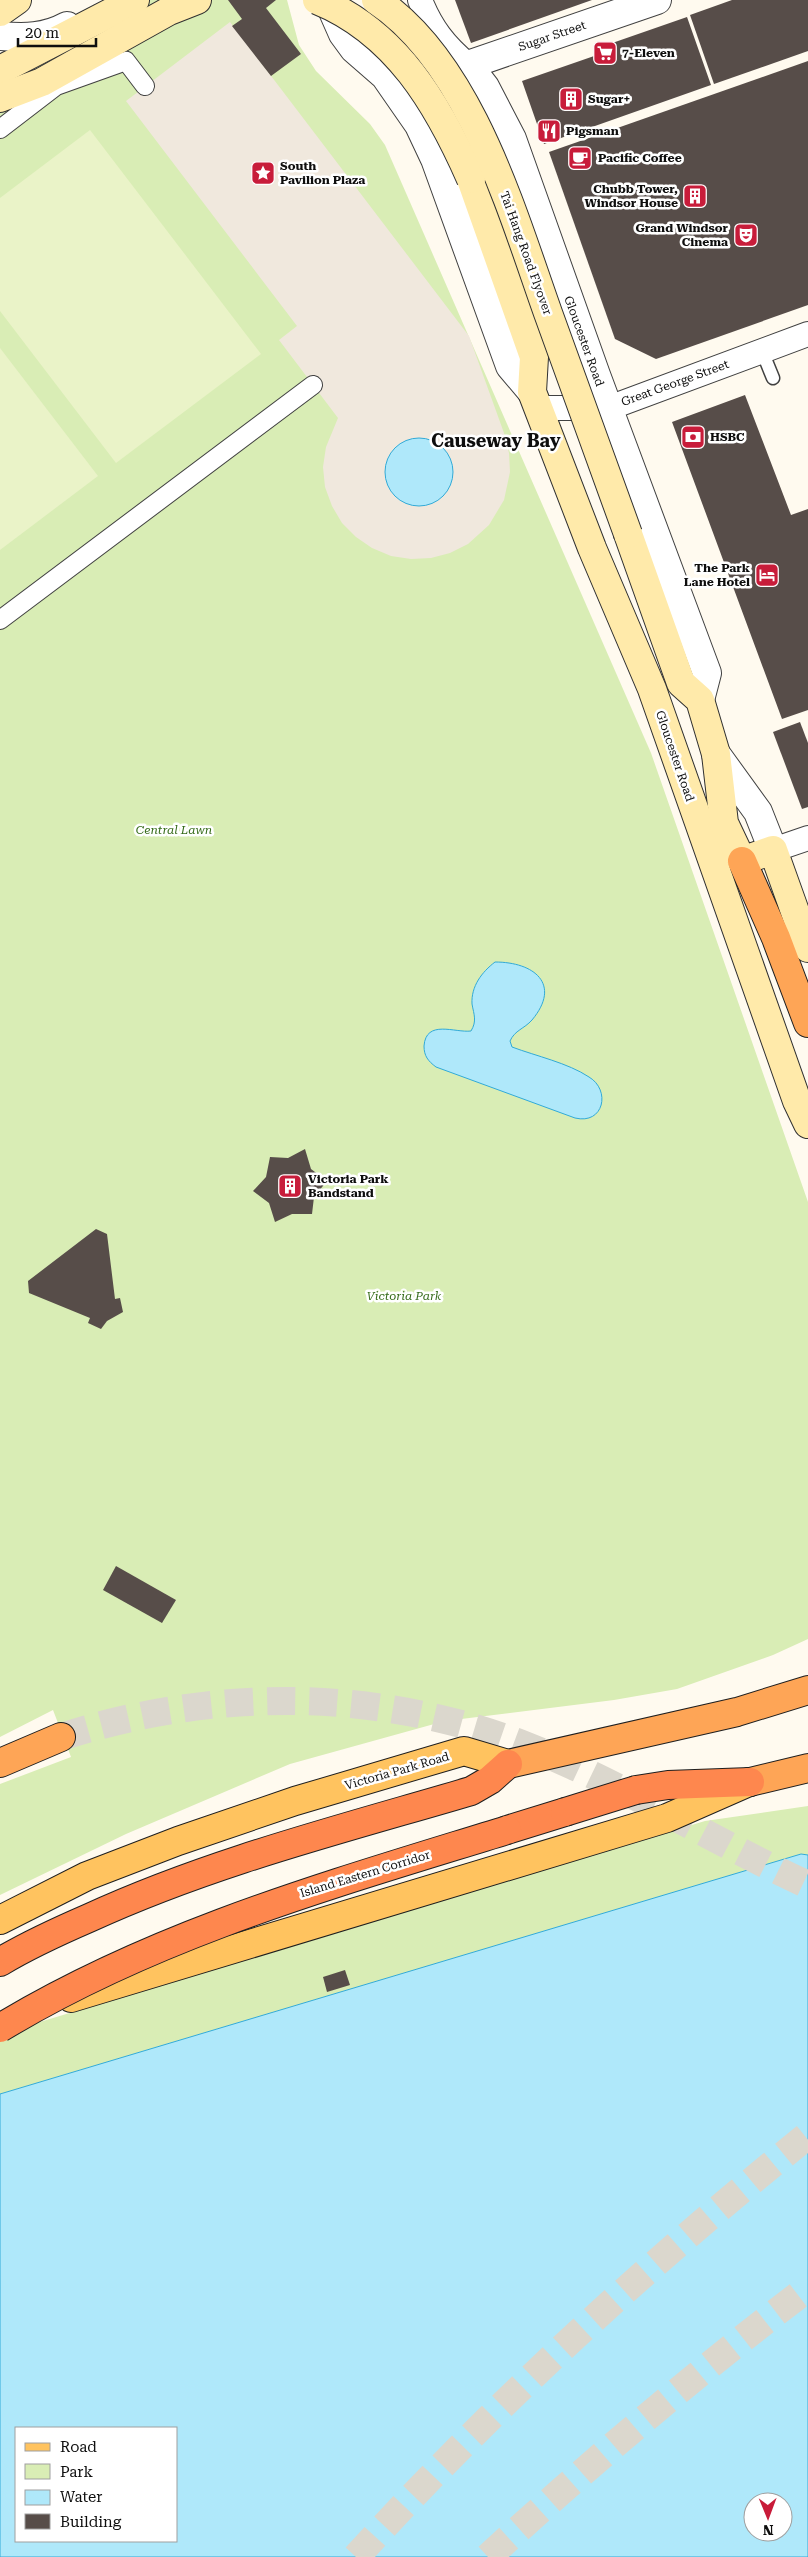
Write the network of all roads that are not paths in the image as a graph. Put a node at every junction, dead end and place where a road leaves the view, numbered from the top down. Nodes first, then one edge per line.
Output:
1 (17, 0) edge
2 (109, 0) edge
3 (135, 0) edge
4 (197, 0) edge
5 (317, 0) edge
6 (328, 0) edge
7 (376, 0) edge
8 (420, 0) edge
9 (657, 0) edge
10 (0, 12) edge
11 (0, 36) edge
12 (456, 67) junction
13 (0, 70) edge
14 (145, 86) dead end
15 (0, 98) edge
16 (0, 129) edge
17 (808, 334) edge
18 (762, 351) junction
19 (773, 378) dead end
20 (312, 385) dead end
21 (535, 400) junction
22 (609, 408) junction
23 (0, 620) edge
24 (691, 692) junction
25 (716, 754) junction
26 (808, 838) edge
27 (772, 850) junction
28 (742, 861) junction
29 (796, 953) edge
30 (808, 1023) edge
31 (808, 1124) edge
32 (808, 1690) edge
33 (61, 1737) tunnel mouth
34 (0, 1763) edge
35 (508, 1764) junction
36 (808, 1768) edge
37 (750, 1782) junction
38 (0, 1920) edge
39 (0, 1962) edge
40 (0, 2019) edge
41 (0, 2028) edge

1 - 10 main road
2 - 11 street
3 - 13 main road
4 - 15 main road
5 - 21 main road, Gloucester Road, bridge
6 - 21 street, Gloucester Road
7 - 24 main road, Tai Hang Road Flyover, bridge
8 - 12 street, Gloucester Road
9 - 12 street, Sugar Street
12 - 22 street, Gloucester Road
14 - 16 street
17 - 18 street, Great George Street
18 - 19 lane
18 - 22 street, Great George Street
20 - 23 street
21 - 22 street, Great George Street
21 - 31 main road, Gloucester Road
22 - 24 street, Gloucester Road
24 - 25 main road
25 - 27 street
25 - 28 main road
26 - 27 street
27 - 28 main road
27 - 29 main road
28 - 29 highway
29 - 30 highway
32 - 35 highway, Victoria Park Road
33 - 34 highway
35 - 38 main road, Victoria Park Road
35 - 39 highway
36 - 37 highway
37 - 40 main road
37 - 41 highway, Island Eastern Corridor, bridge

